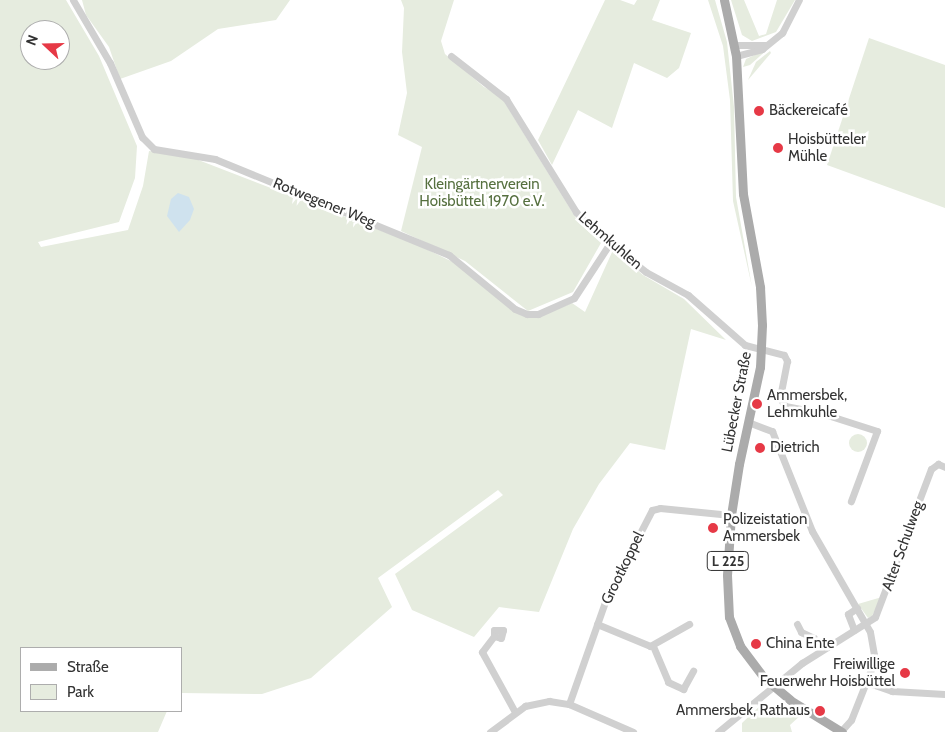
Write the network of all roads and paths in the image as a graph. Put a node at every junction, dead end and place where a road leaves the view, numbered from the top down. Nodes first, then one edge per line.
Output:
1 (73, 0) edge
2 (724, 0) edge
3 (799, 0) edge
4 (734, 45) junction
5 (765, 45) junction
6 (451, 56) dead end
7 (736, 56) junction
8 (610, 243) junction
9 (762, 349) junction
10 (748, 422) junction
11 (945, 467) edge
12 (851, 501) dead end
13 (731, 515) junction
14 (857, 608) junction
15 (597, 624) junction
16 (688, 624) dead end
17 (797, 624) dead end
18 (866, 624) junction
19 (854, 630) junction
20 (494, 636) dead end
21 (653, 646) junction
22 (821, 649) junction
23 (693, 670) dead end
24 (866, 682) junction
25 (774, 688) junction
26 (945, 694) edge
27 (569, 704) junction
28 (515, 712) junction
29 (728, 729) edge
30 (490, 732) edge
31 (633, 732) edge
32 (718, 732) edge
33 (841, 732) edge

1 - 8 street, Rotwegener Weg
2 - 4 main road, Lübecker Straße / L 225
3 - 5 street
4 - 5 street
4 - 7 main road, Lübecker Straße / L 225
5 - 7 street
6 - 8 street, Lehmkuhlen
7 - 9 main road, Lübecker Straße / L 225
8 - 9 street, Lehmkuhlen
9 - 10 main road, Lübecker Straße / L 225
9 - 12 street, Lehmkuhlen
10 - 13 main road, Lübecker Straße / L 225
10 - 14 street
11 - 18 street, Alter Schulweg
13 - 15 street, Grootkoppel
13 - 25 main road, Lübecker Straße / L 225
14 - 18 street
14 - 19 street
15 - 21 street
15 - 27 street, Grootkoppel
16 - 21 street
17 - 22 street
18 - 19 street
18 - 24 street
19 - 22 street
20 - 28 street
21 - 23 street
22 - 25 street
24 - 26 street
24 - 33 street
25 - 29 street
25 - 33 main road, Lübecker Straße / L 225
27 - 28 street
27 - 31 street
28 - 30 street
29 - 32 street

